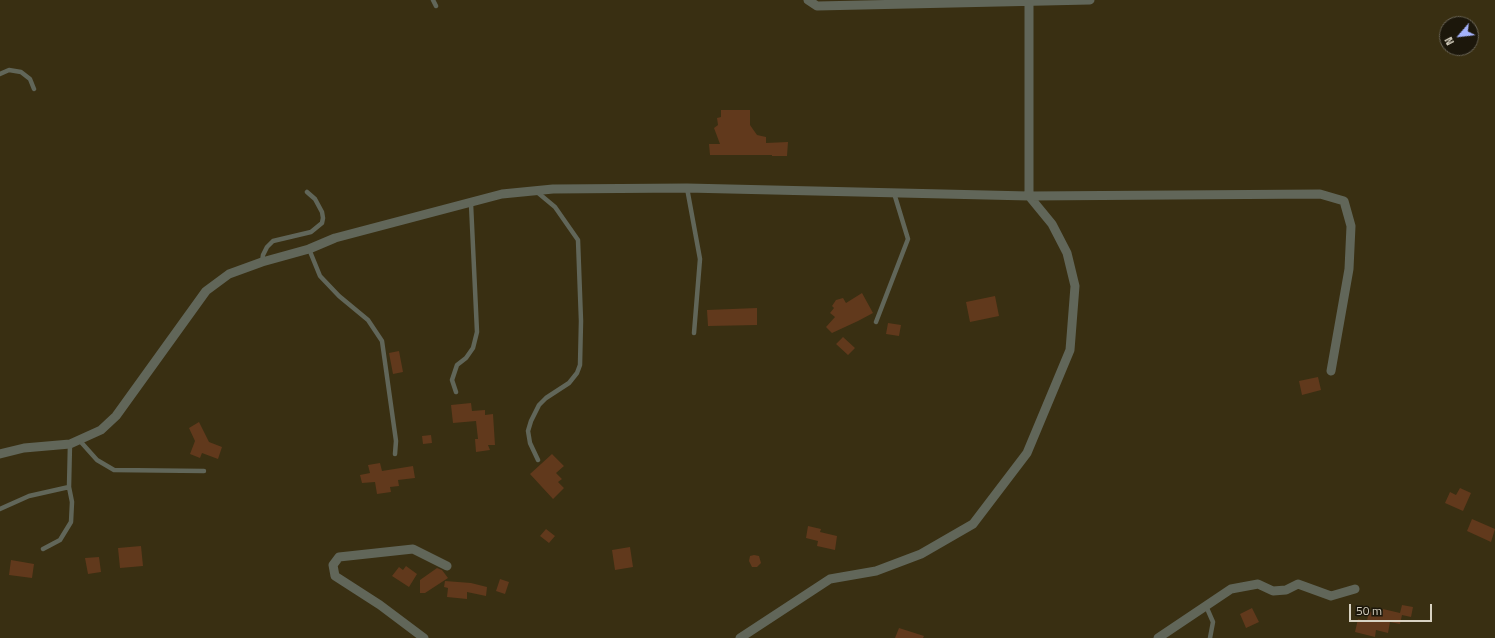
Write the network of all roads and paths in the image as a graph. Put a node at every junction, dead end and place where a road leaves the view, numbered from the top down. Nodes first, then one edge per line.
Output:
1 (433, 0) edge
2 (808, 0) edge
3 (1090, 0) edge
4 (1029, 2) junction
5 (436, 6) dead end
6 (0, 74) edge
7 (34, 89) dead end
8 (687, 188) junction
9 (535, 191) junction
10 (307, 192) dead end
11 (894, 193) junction
12 (1029, 196) junction
13 (471, 204) junction
14 (309, 249) junction
15 (262, 262) junction
16 (876, 322) dead end
17 (694, 333) dead end
18 (1331, 371) dead end
19 (456, 392) dead end
20 (80, 441) junction
21 (70, 444) junction
22 (0, 454) edge
23 (395, 454) dead end
24 (538, 460) dead end
25 (204, 470) dead end
26 (69, 488) junction
27 (0, 509) edge
28 (43, 549) dead end
29 (447, 566) dead end
30 (1355, 590) dead end
31 (1206, 606) junction
32 (424, 638) edge
33 (740, 638) edge
34 (1158, 638) edge
35 (1210, 638) edge

1 - 5 lane
2 - 4 street
3 - 4 street
4 - 12 street
6 - 7 lane
8 - 9 street
8 - 11 street
8 - 17 lane
9 - 13 street
9 - 24 lane
10 - 15 lane
11 - 12 street
11 - 16 lane
12 - 18 street
12 - 33 street
13 - 14 street
13 - 19 lane
14 - 15 street
14 - 23 lane
15 - 20 street
20 - 21 street
20 - 25 lane
21 - 22 street
21 - 26 lane
26 - 27 lane
26 - 28 lane
29 - 32 street
30 - 31 street
31 - 34 street
31 - 35 lane

